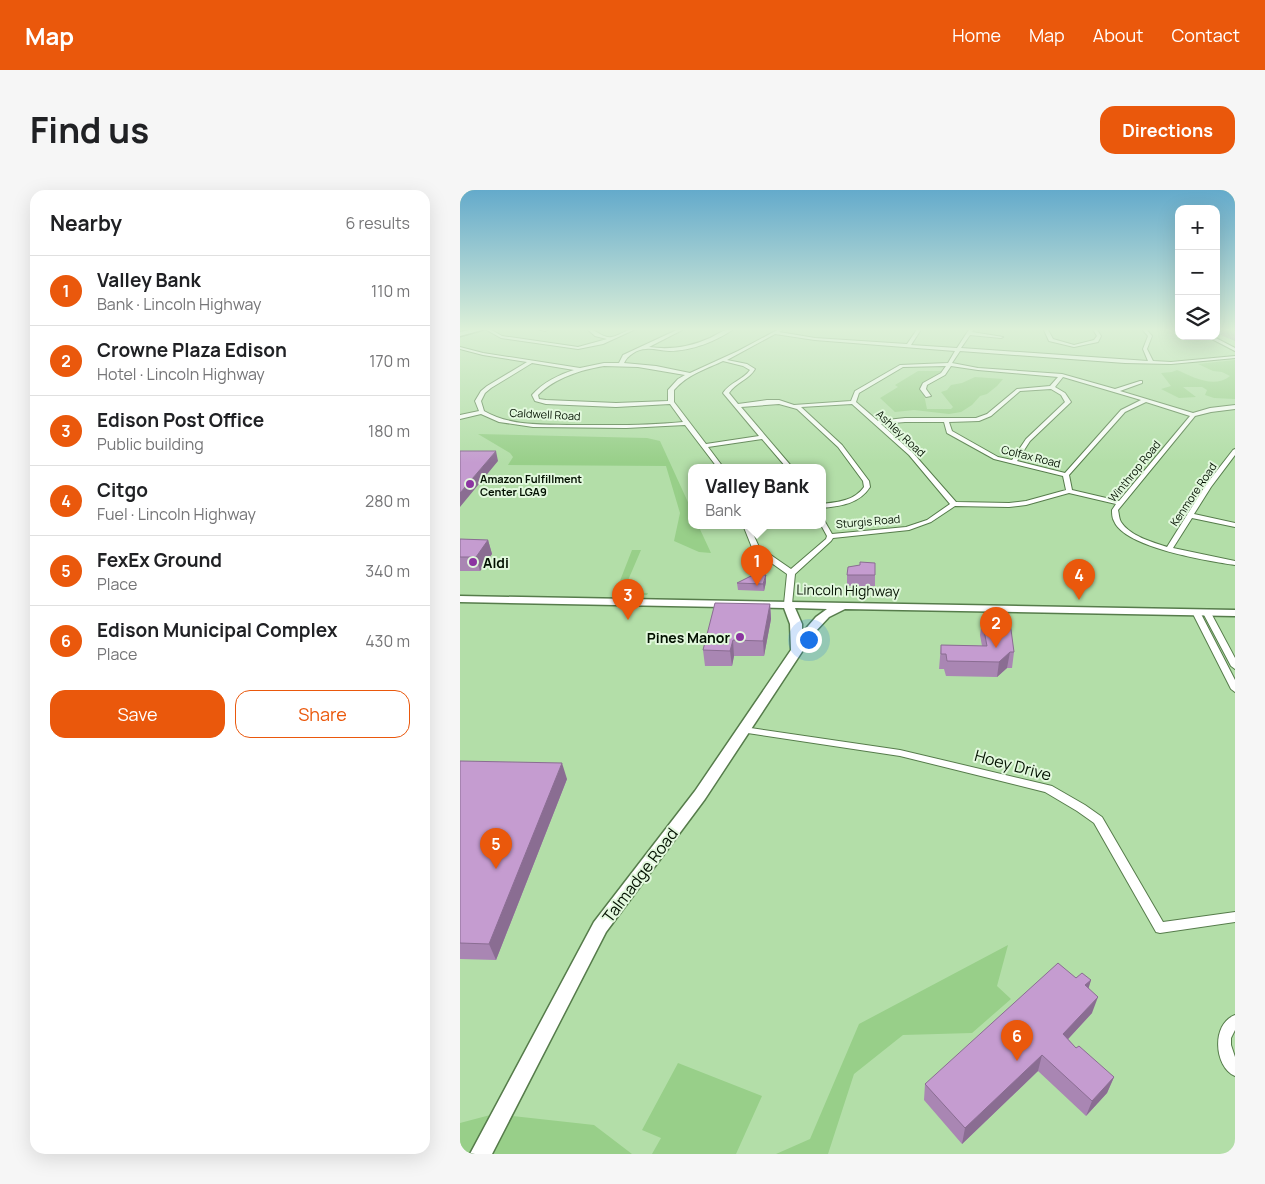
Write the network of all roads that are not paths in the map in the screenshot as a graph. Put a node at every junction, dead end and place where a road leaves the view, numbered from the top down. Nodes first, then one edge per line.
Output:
1 (513, 373) edge
2 (570, 373) edge
3 (683, 373) edge
4 (751, 373) edge
5 (890, 373) edge
6 (944, 373) edge
7 (1034, 373) edge
8 (690, 374) joint
9 (1062, 375) junction
10 (1140, 382) dead end
11 (1052, 387) junction
12 (1114, 391) junction
13 (928, 396) dead end
14 (1144, 401) junction
15 (671, 402) junction
16 (853, 402) junction
17 (737, 406) junction
18 (796, 406) junction
19 (1235, 407) edge
20 (482, 412) junction
21 (1193, 415) junction
22 (460, 416) edge
23 (946, 421) junction
24 (688, 423) junction
25 (876, 423) junction
26 (763, 437) junction
27 (704, 446) junction
28 (1235, 451) edge
29 (1014, 462) junction
30 (718, 464) edge
31 (787, 464) edge
32 (1066, 475) junction
33 (1069, 491) junction
34 (1120, 503) junction
35 (954, 504) junction
36 (826, 505) edge
37 (1189, 515) junction
38 (1235, 525) edge
39 (826, 528) edge
40 (748, 529) edge
41 (830, 536) junction
42 (1169, 548) junction
43 (1232, 562) edge
44 (1235, 568) edge
45 (791, 573) junction
46 (460, 599) edge
47 (788, 604) junction
48 (853, 605) junction
49 (1201, 613) junction
50 (1235, 613) edge
51 (797, 650) junction
52 (1235, 666) edge
53 (1235, 688) edge
54 (744, 730) junction
55 (1235, 917) edge
56 (1235, 1021) edge
57 (1235, 1070) edge
58 (482, 1154) edge

1 - 20 street
2 - 15 street
3 - 8 street
4 - 17 street
5 - 16 street
6 - 13 street
7 - 9 street
8 - 15 street
9 - 11 street
9 - 12 street
10 - 12 street
11 - 23 street
11 - 29 street
12 - 14 street
14 - 21 street
14 - 32 street
15 - 24 street
16 - 18 street
16 - 25 street, Ashley Road
17 - 18 street
17 - 26 street
18 - 36 street
19 - 21 street
20 - 22 street
20 - 24 street, Caldwell Road
21 - 34 street, Winthrop Road
23 - 25 street
23 - 29 street, Colfax Road
24 - 27 street
25 - 35 street, Ashley Road
26 - 27 street
26 - 31 street
27 - 30 street
28 - 37 street, Kenmore Road
29 - 32 street, Colfax Road
32 - 33 street
33 - 34 street
33 - 35 street
34 - 42 street, Winthrop Road
35 - 41 street, Sturgis Road
37 - 38 street
37 - 42 street, Kenmore Road
39 - 41 street
40 - 45 street
41 - 45 street, Sturgis Road
42 - 43 street, Winthrop Road
43 - 44 street
45 - 47 street
46 - 47 main road, Lincoln Highway
47 - 48 main road, Lincoln Highway
47 - 51 main road
48 - 49 main road, Lincoln Highway
48 - 51 main road, Talmadge Road
49 - 50 main road, Lincoln Highway
49 - 52 street
49 - 53 street
51 - 54 main road, Talmadge Road
54 - 55 street, Hoey Drive
54 - 58 main road, Talmadge Road
56 - 57 street

